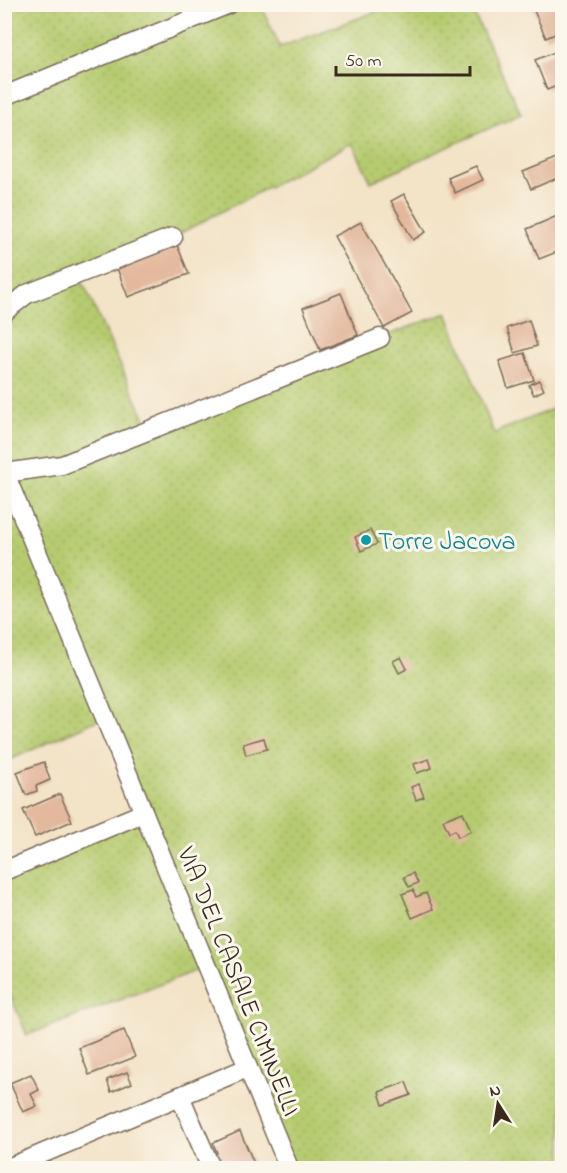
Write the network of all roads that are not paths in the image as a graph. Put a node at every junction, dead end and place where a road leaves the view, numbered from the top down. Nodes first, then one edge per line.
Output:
1 (229, 4) edge
2 (4, 96) edge
3 (172, 237) dead end
4 (4, 312) edge
5 (380, 338) dead end
6 (5, 472) edge
7 (10, 498) edge
8 (143, 813) junction
9 (4, 871) edge
10 (247, 1068) junction
11 (180, 1096) junction
12 (8, 1168) edge
13 (211, 1168) edge
14 (289, 1168) edge

1 - 2 street
3 - 4 street
5 - 6 street
6 - 7 street, VIA DEL CASALE CIMINELLI
7 - 8 street, VIA DEL CASALE CIMINELLI
8 - 9 street
8 - 10 street, VIA DEL CASALE CIMINELLI
10 - 11 street
10 - 14 street, VIA DEL CASALE CIMINELLI
11 - 12 street
11 - 13 street

